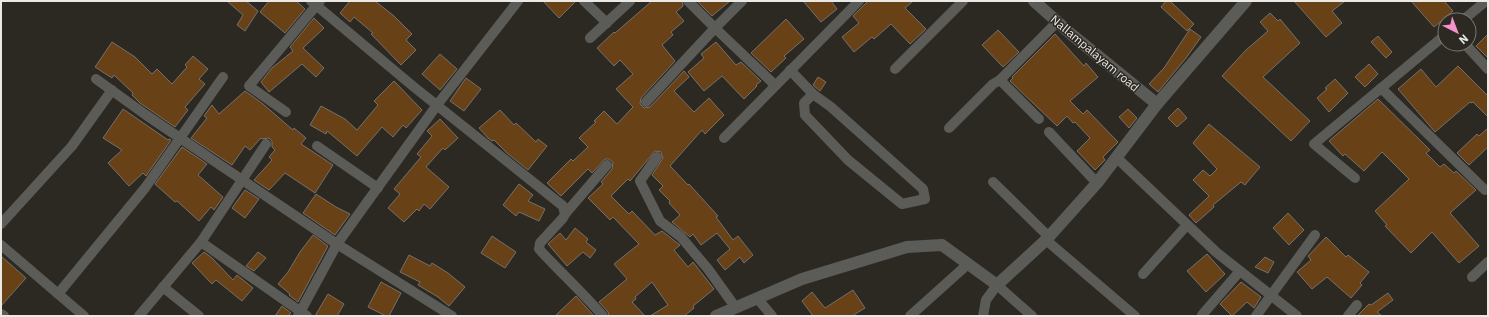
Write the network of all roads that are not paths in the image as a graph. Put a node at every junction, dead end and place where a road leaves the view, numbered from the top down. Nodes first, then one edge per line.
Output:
1 (518, 1) edge
2 (584, 1) edge
3 (630, 1) edge
4 (688, 1) edge
5 (742, 1) edge
6 (859, 1) edge
7 (963, 1) edge
8 (1034, 1) edge
9 (1246, 1) edge
10 (1486, 1) edge
11 (316, 2) edge
12 (1473, 12) edge
13 (1057, 22) junction
14 (607, 23) junction
15 (715, 28) junction
16 (590, 38) dead end
17 (1437, 42) edge
18 (1472, 52) edge
19 (895, 69) dead end
20 (1488, 69) edge
21 (790, 70) junction
22 (223, 76) dead end
23 (96, 79) dead end
24 (1000, 80) junction
25 (775, 85) junction
26 (1381, 88) junction
27 (112, 90) junction
28 (813, 94) junction
29 (646, 102) dead end
30 (1157, 104) junction
31 (437, 106) junction
32 (286, 112) dead end
33 (1039, 119) dead end
34 (949, 128) dead end
35 (1048, 132) dead end
36 (181, 138) junction
37 (724, 138) dead end
38 (266, 144) dead end
39 (317, 146) dead end
40 (656, 157) dead end
41 (1116, 158) junction
42 (607, 165) dead end
43 (1355, 178) dead end
44 (243, 180) junction
45 (993, 182) dead end
46 (1097, 183) junction
47 (378, 188) junction
48 (1485, 190) dead end
49 (565, 214) junction
50 (1, 224) edge
51 (1187, 225) junction
52 (1315, 235) dead end
53 (1047, 239) junction
54 (201, 242) junction
55 (338, 244) junction
56 (1, 245) edge
57 (1488, 262) edge
58 (968, 264) junction
59 (1240, 271) junction
60 (1143, 274) dead end
61 (1472, 277) dead end
62 (998, 285) junction
63 (163, 287) junction
64 (58, 294) junction
65 (1271, 296) junction
66 (757, 298) junction
67 (1357, 305) dead end
68 (736, 308) junction
69 (1, 314) edge
70 (302, 315) edge
71 (1202, 315) dead end
72 (4, 316) edge
73 (84, 316) edge
74 (140, 316) edge
75 (199, 316) edge
76 (452, 316) edge
77 (603, 316) edge
78 (716, 316) edge
79 (772, 316) edge
80 (910, 316) edge
81 (983, 316) edge
82 (1032, 316) edge
83 (1135, 316) edge
84 (1256, 316) edge
85 (1297, 316) edge
86 (1348, 316) edge

1 - 31 street
2 - 14 street
3 - 14 street
4 - 15 street
5 - 15 street
6 - 21 street
7 - 19 street
8 - 13 street, Nallampalayam road
9 - 30 street
10 - 12 street
11 - 31 street
11 - 32 street
13 - 24 street
13 - 30 street, Nallampalayam road
14 - 16 street
15 - 25 street
15 - 29 street
17 - 26 street
18 - 20 street
21 - 25 street
21 - 28 street
22 - 36 street
23 - 27 street
24 - 33 street
24 - 34 street
25 - 37 street
26 - 43 street
26 - 48 street
27 - 36 street
27 - 50 street
28 - 28 street
30 - 41 street
31 - 47 street
31 - 49 street
35 - 46 street
36 - 44 street
36 - 64 street
38 - 44 street
39 - 47 street
40 - 68 street
41 - 46 street
41 - 51 street
42 - 49 street
44 - 54 street
44 - 55 street
45 - 53 street
46 - 53 street
47 - 55 street
49 - 77 street
51 - 59 street
51 - 60 street
52 - 65 street
53 - 62 street
53 - 83 street
54 - 63 street
54 - 70 street
55 - 70 street
55 - 76 street
56 - 64 street
57 - 61 street
58 - 62 street
58 - 66 street
58 - 80 street
59 - 65 street
59 - 71 street
62 - 81 street
62 - 82 street
63 - 74 street
63 - 75 street
64 - 73 street
65 - 84 street
65 - 85 street
66 - 68 street
66 - 79 street
67 - 86 street
68 - 78 street
69 - 72 street

